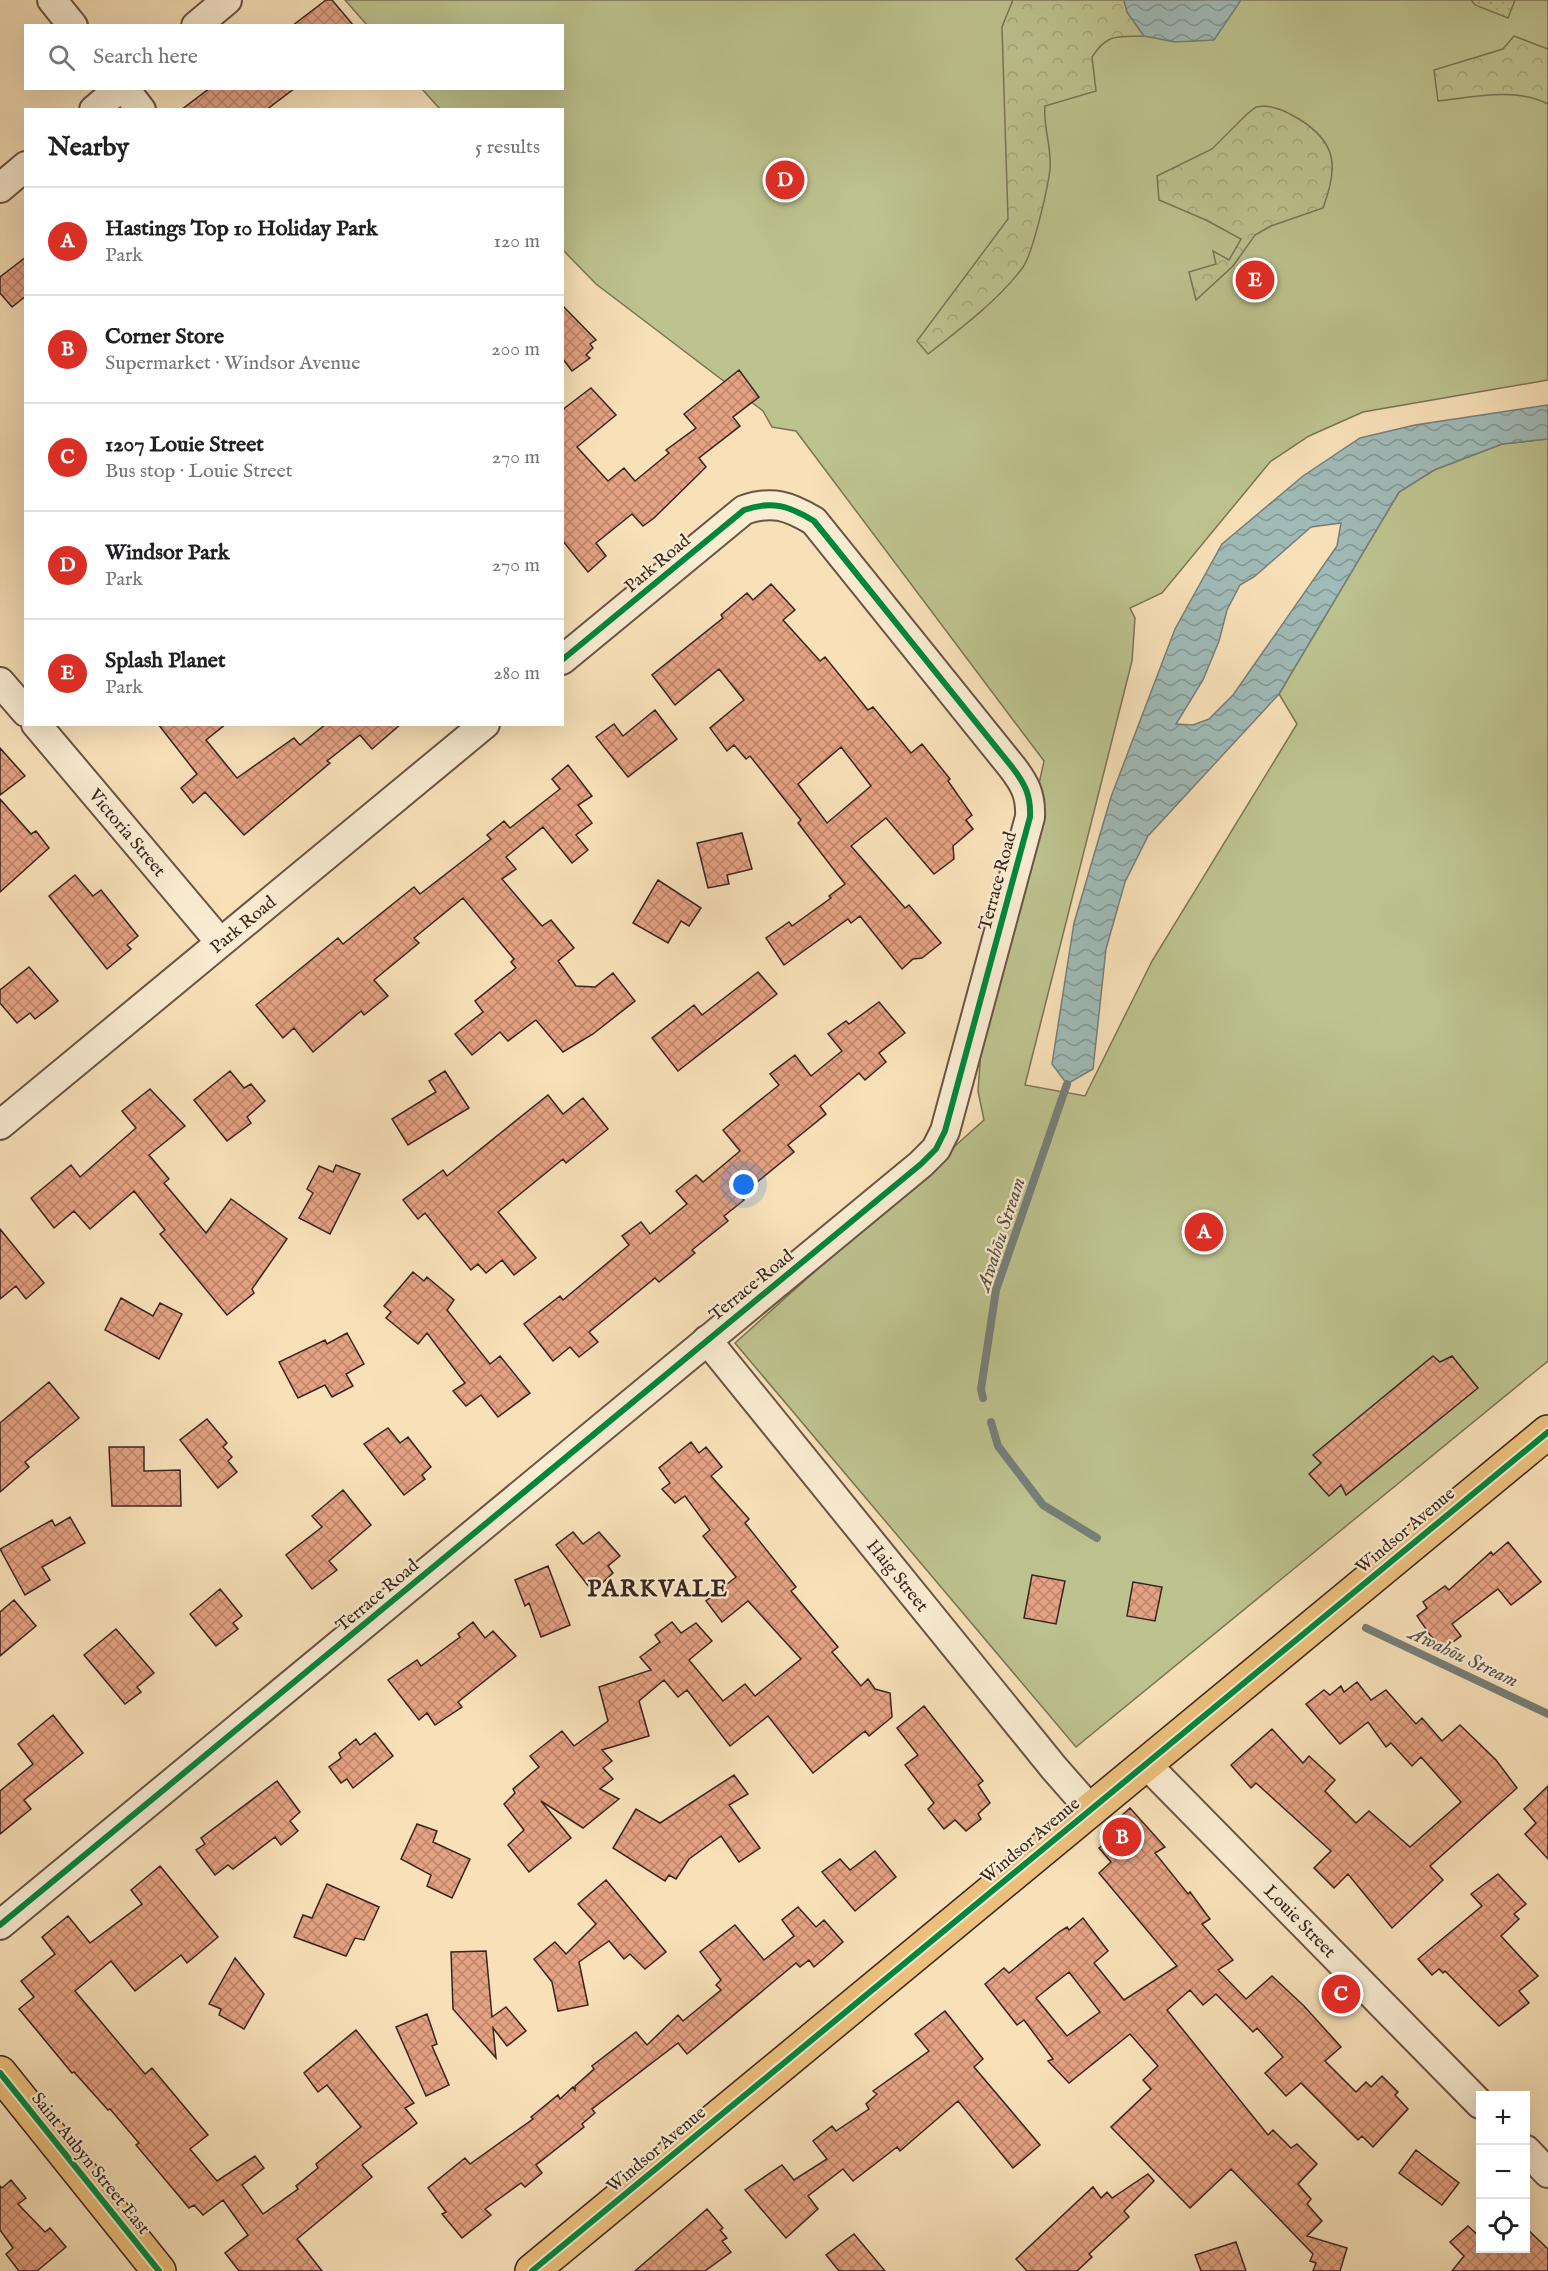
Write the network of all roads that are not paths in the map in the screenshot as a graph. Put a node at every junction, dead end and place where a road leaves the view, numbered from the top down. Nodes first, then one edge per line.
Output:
1 (52, 0) edge
2 (227, 0) edge
3 (71, 24) edge
4 (198, 24) edge
5 (118, 90) edge
6 (126, 90) edge
7 (96, 108) edge
8 (139, 108) edge
9 (24, 168) edge
10 (0, 188) edge
11 (777, 504) joint
12 (567, 647) edge
13 (0, 682) edge
14 (24, 710) edge
15 (38, 726) edge
16 (483, 726) edge
17 (220, 942) junction
18 (0, 1125) edge
19 (707, 1340) junction
20 (1548, 1432) edge
21 (1146, 1764) junction
22 (1090, 1809) junction
23 (0, 1924) edge
24 (0, 2073) edge
25 (1476, 2100) edge
26 (1530, 2154) edge
27 (1548, 2173) edge
28 (540, 2269) edge
29 (159, 2271) edge

1 - 3 street
2 - 4 street
5 - 7 street
6 - 8 street
9 - 10 street
11 - 12 street, Park Road
11 - 19 street, Terrace Road
13 - 14 street
15 - 17 street, Victoria Street
16 - 17 street, Park Road
17 - 18 street, Park Road
19 - 22 street, Haig Street
19 - 23 street, Terrace Road
20 - 21 main road, Windsor Avenue
21 - 22 main road, Windsor Avenue
21 - 25 street, Louie Street
22 - 28 main road, Windsor Avenue
24 - 29 main road, Saint Aubyn Street East
26 - 27 street

